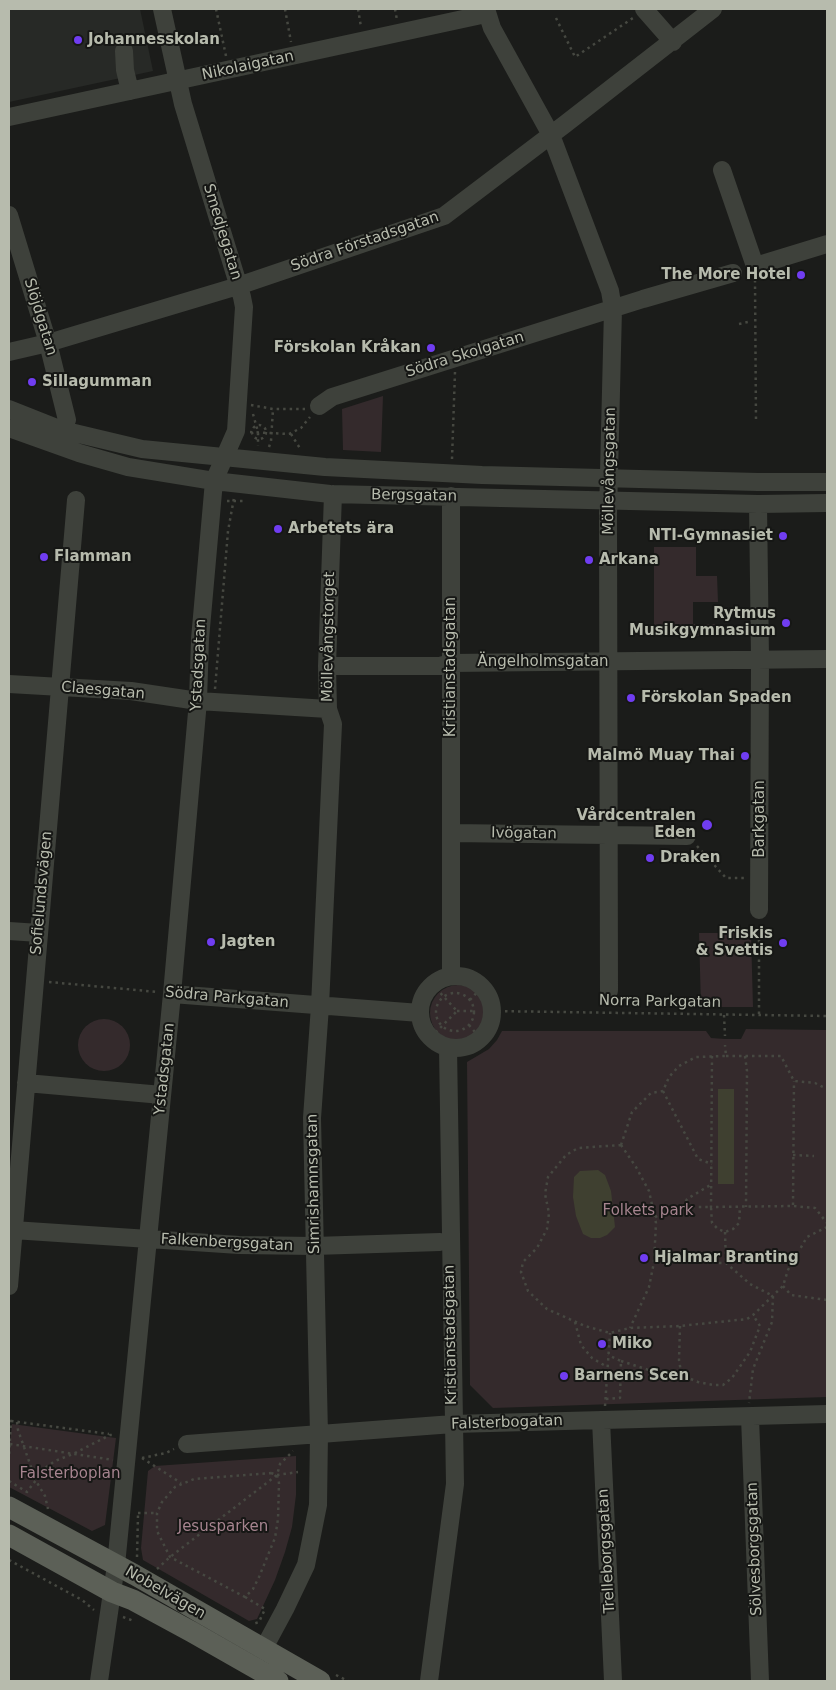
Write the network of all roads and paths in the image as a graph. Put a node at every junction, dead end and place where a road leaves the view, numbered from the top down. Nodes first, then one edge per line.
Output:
1 (162, 9) edge
2 (216, 9) edge
3 (285, 9) edge
4 (644, 9) edge
5 (714, 9) edge
6 (486, 11) edge
7 (556, 18) dead end
8 (673, 42) junction
9 (124, 51) dead end
10 (294, 56) junction
11 (229, 69) junction
12 (177, 82) junction
13 (130, 91) junction
14 (9, 117) edge
15 (551, 135) junction
16 (722, 170) dead end
17 (9, 215) edge
18 (827, 244) edge
19 (755, 266) junction
20 (733, 273) dead end
21 (238, 286) junction
22 (613, 309) junction
23 (748, 322) dead end
24 (739, 324) dead end
25 (48, 343) junction
26 (9, 352) edge
27 (456, 358) junction
28 (9, 359) edge
29 (251, 405) dead end
30 (319, 406) junction
31 (9, 409) edge
32 (273, 409) junction
33 (67, 420) dead end
34 (756, 422) dead end
35 (9, 428) edge
36 (244, 431) junction
37 (258, 432) junction
38 (266, 433) junction
39 (272, 434) junction
40 (291, 434) junction
41 (258, 439) junction
42 (258, 445) dead end
43 (268, 450) dead end
44 (304, 453) dead end
45 (225, 457) junction
46 (451, 473) junction
47 (609, 478) junction
48 (214, 481) junction
49 (827, 482) edge
50 (333, 494) junction
51 (451, 496) junction
52 (76, 500) dead end
53 (609, 500) junction
54 (232, 501) dead end
55 (827, 503) edge
56 (758, 504) junction
57 (760, 659) junction
58 (827, 659) edge
59 (610, 661) junction
60 (451, 662) junction
61 (327, 666) junction
62 (9, 684) edge
63 (60, 687) junction
64 (206, 701) junction
65 (328, 709) junction
66 (451, 833) junction
67 (608, 836) junction
68 (687, 836) joint
69 (726, 878) dead end
70 (759, 910) joint
71 (9, 931) edge
72 (39, 933) junction
73 (451, 976) junction
74 (35, 981) junction
75 (482, 987) junction
76 (437, 990) junction
77 (609, 991) dead end
78 (172, 994) junction
79 (470, 1000) junction
80 (320, 1006) junction
81 (457, 1011) junction
82 (474, 1011) junction
83 (492, 1011) junction
84 (420, 1013) junction
85 (724, 1014) junction
86 (759, 1014) junction
87 (827, 1016) edge
88 (475, 1031) junction
89 (436, 1032) junction
90 (725, 1036) dead end
91 (726, 1045) dead end
92 (448, 1047) junction
93 (712, 1056) junction
94 (726, 1056) junction
95 (745, 1056) junction
96 (794, 1081) junction
97 (26, 1084) junction
98 (827, 1089) edge
99 (663, 1091) junction
100 (162, 1095) junction
101 (621, 1145) junction
102 (793, 1155) junction
103 (814, 1156) dead end
104 (712, 1164) junction
105 (712, 1184) junction
106 (793, 1206) junction
107 (682, 1207) junction
108 (740, 1207) junction
109 (746, 1207) junction
110 (711, 1208) junction
111 (655, 1217) junction
112 (827, 1225) edge
113 (14, 1230) junction
114 (725, 1232) junction
115 (148, 1239) junction
116 (440, 1242) dead end
117 (314, 1246) junction
118 (654, 1262) junction
119 (726, 1263) junction
120 (9, 1281) edge
121 (9, 1286) edge
122 (783, 1286) junction
123 (773, 1296) junction
124 (827, 1300) edge
125 (753, 1315) junction
126 (575, 1322) junction
127 (680, 1326) junction
128 (630, 1328) junction
129 (610, 1333) junction
130 (608, 1355) junction
131 (621, 1361) junction
132 (607, 1367) junction
133 (686, 1377) junction
134 (606, 1395) dead end
135 (606, 1399) dead end
136 (827, 1414) edge
137 (750, 1417) junction
138 (602, 1420) junction
139 (10, 1421) edge
140 (17, 1422) junction
141 (453, 1424) junction
142 (320, 1434) junction
143 (10, 1444) junction
144 (187, 1444) joint
145 (24, 1446) junction
146 (296, 1448) dead end
147 (73, 1454) junction
148 (9, 1458) edge
149 (142, 1458) junction
150 (113, 1460) dead end
151 (142, 1467) dead end
152 (298, 1472) dead end
153 (276, 1475) junction
154 (9, 1481) edge
155 (36, 1481) junction
156 (181, 1484) junction
157 (9, 1507) edge
158 (157, 1513) junction
159 (48, 1514) dead end
160 (9, 1535) edge
161 (170, 1557) junction
162 (9, 1560) edge
163 (138, 1560) dead end
164 (116, 1566) junction
165 (155, 1571) dead end
166 (112, 1592) junction
167 (245, 1597) junction
168 (109, 1616) junction
169 (140, 1623) dead end
170 (249, 1624) dead end
171 (264, 1648) junction
172 (99, 1681) edge
173 (278, 1681) edge
174 (320, 1681) edge
175 (429, 1681) edge
176 (613, 1681) edge
177 (760, 1681) edge

1 - 12 street, Smedjegatan
2 - 11 path
3 - 10 path
4 - 7 path
4 - 8 street
5 - 8 street, Södra Förstadsgatan
6 - 10 street, Nikolaigatan
6 - 15 street, Möllevångsgatan
8 - 15 street, Södra Förstadsgatan
9 - 13 street
10 - 11 street, Nikolaigatan
11 - 12 street, Nikolaigatan
12 - 13 street, Nikolaigatan
12 - 21 street, Smedjegatan
13 - 14 street, Nikolaigatan
15 - 21 street, Södra Förstadsgatan
15 - 22 street, Möllevångsgatan
16 - 19 street
17 - 25 street, Slöjdgatan
18 - 19 street
19 - 34 path
20 - 22 street, Södra Skolgatan
21 - 25 street, Södra Förstadsgatan
21 - 36 street, Smedjegatan
22 - 27 street, Södra Skolgatan
22 - 47 street, Möllevångsgatan
23 - 24 path
25 - 26 street, Södra Förstadsgatan
25 - 28 street, Södra Förstadsgatan
25 - 33 street, Slöjdgatan
27 - 30 street, Södra Skolgatan
27 - 46 path
29 - 32 path
30 - 32 path
30 - 40 path
31 - 45 street, Bergsgatan
32 - 39 path
35 - 48 street, Bergsgatan
36 - 37 path
36 - 38 path
36 - 41 path
36 - 45 street, Smedjegatan
37 - 38 path
37 - 41 path
38 - 39 path
38 - 41 path
39 - 40 path
39 - 43 path
40 - 44 path
41 - 42 path
45 - 46 street, Bergsgatan
45 - 48 street, Ystadsgatan
46 - 47 street, Bergsgatan
47 - 49 street, Bergsgatan
47 - 53 street, Möllevångsgatan
48 - 50 street, Bergsgatan
48 - 64 street, Ystadsgatan
50 - 51 street, Bergsgatan
50 - 61 street, Möllevångstorget
51 - 53 street, Bergsgatan
51 - 60 street, Kristianstadsgatan
52 - 63 street, Sofielundsvägen
53 - 56 street, Bergsgatan
53 - 59 street, Möllevångsgatan
54 - 64 path
55 - 56 street, Bergsgatan
56 - 57 street, Barkgatan
57 - 58 street, Ängelholmsgatan
57 - 59 street, Ängelholmsgatan
57 - 70 street, Barkgatan
59 - 60 street, Ängelholmsgatan
59 - 67 street, Möllevångsgatan
60 - 61 street, Ängelholmsgatan
60 - 66 street, Kristianstadsgatan
61 - 65 street, Möllevångstorget
62 - 63 street, Claesgatan
63 - 64 street, Claesgatan
63 - 72 street, Sofielundsvägen
64 - 65 street, Möllevångstorget
64 - 78 street, Ystadsgatan
65 - 80 street, Simrishamnsgatan
66 - 67 street, Ivögatan
66 - 73 street, Kristianstadsgatan
67 - 68 street, Ivögatan
67 - 77 street, Möllevångsgatan
68 - 69 path
70 - 86 path
71 - 72 street
72 - 74 street, Sofielundsvägen
73 - 75 street
73 - 76 street
74 - 78 path, Södra Parkgatan
74 - 97 street, Sofielundsvägen
75 - 79 path
75 - 83 street
76 - 79 path
76 - 81 path
76 - 84 street
76 - 89 path
78 - 80 street, Södra Parkgatan
78 - 100 street, Ystadsgatan
79 - 82 path
80 - 84 street, Södra Parkgatan
80 - 117 street, Simrishamnsgatan
81 - 82 path
81 - 89 path
82 - 88 path
83 - 85 path, Norra Parkgatan
83 - 88 street
84 - 89 street
85 - 86 path, Norra Parkgatan
85 - 90 path
86 - 87 path, Norra Parkgatan
88 - 89 path
88 - 92 street
89 - 92 street
91 - 94 path
92 - 141 street, Kristianstadsgatan
93 - 94 path
93 - 99 path
93 - 104 path
94 - 95 path
95 - 96 path
95 - 109 path
96 - 98 path
96 - 102 path
97 - 100 street
97 - 113 street, Sofielundsvägen
99 - 101 path
99 - 104 path
100 - 115 street, Ystadsgatan
101 - 111 path
101 - 126 path
102 - 103 path
102 - 106 path
104 - 105 path
105 - 107 path
105 - 110 path
106 - 109 path
106 - 112 path
107 - 110 path
107 - 111 path
108 - 109 path
108 - 110 path
108 - 114 path
110 - 114 path
111 - 118 path
112 - 122 path
113 - 115 street, Falkenbergsgatan
113 - 120 street, Sofielundsvägen
114 - 119 path
115 - 117 street, Falkenbergsgatan
115 - 164 street, Ystadsgatan
116 - 117 street, Falkenbergsgatan
117 - 142 street, Simrishamnsgatan
118 - 119 path
118 - 128 path
119 - 123 path
120 - 121 street, Sofielundsvägen
122 - 123 path
122 - 124 path
123 - 125 path
123 - 137 path
125 - 127 path
125 - 133 path
126 - 129 path
126 - 132 path
127 - 128 path
127 - 133 path
128 - 129 path
129 - 130 path
130 - 131 path
130 - 132 path
131 - 133 path
131 - 135 path
132 - 134 path
136 - 137 street, Falsterbogatan
137 - 138 street, Falsterbogatan
137 - 177 street, Sölvesborgsgatan
138 - 141 street, Falsterbogatan
138 - 176 street, Trelleborgsgatan
139 - 140 path
139 - 143 path
140 - 145 path
140 - 147 path
141 - 142 street, Falsterbogatan
141 - 175 street, Kristianstadsgatan
142 - 144 street, Falsterbogatan
142 - 171 street, Simrishamnsgatan
143 - 145 path
143 - 148 path
144 - 149 path
145 - 147 path
145 - 155 path
146 - 153 path
147 - 150 path
147 - 155 path
149 - 151 path
149 - 156 path
152 - 153 path
153 - 156 path
153 - 161 path
153 - 167 path
154 - 155 path
155 - 159 path
156 - 158 path
157 - 164 main road, Nobelvägen
158 - 161 path
158 - 163 path
160 - 166 main road, Nobelvägen
161 - 165 path
161 - 167 path
162 - 168 path
164 - 166 street, Ystadsgatan
164 - 171 main road, Nobelvägen
166 - 168 street, Ystadsgatan
166 - 173 main road, Nobelvägen
167 - 170 path
168 - 169 path
168 - 172 street, Ystadsgatan
171 - 174 main road, Nobelvägen

